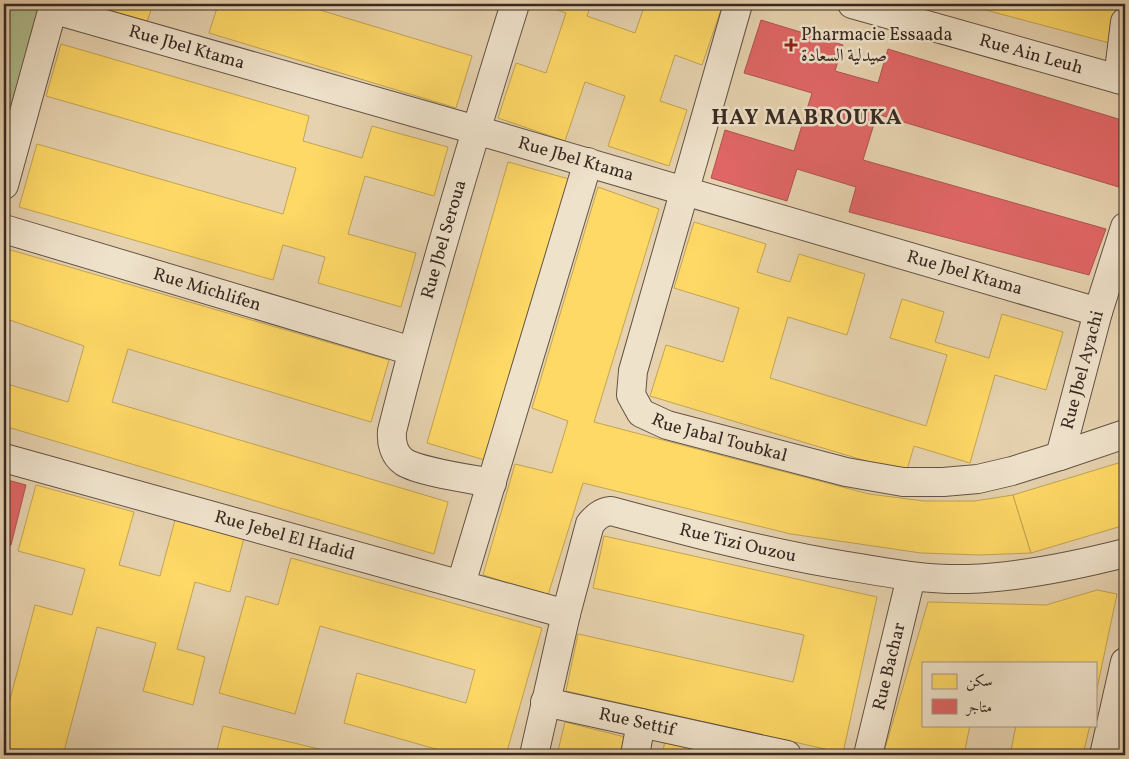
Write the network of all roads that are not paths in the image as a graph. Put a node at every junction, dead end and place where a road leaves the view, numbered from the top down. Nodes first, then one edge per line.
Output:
1 (515, 4) edge
2 (738, 4) edge
3 (852, 4) edge
4 (53, 6) edge
5 (1125, 22) edge
6 (1122, 80) edge
7 (476, 130) junction
8 (588, 162) junction
9 (4, 184) edge
10 (684, 190) junction
11 (1125, 228) edge
12 (4, 229) edge
13 (1098, 312) junction
14 (412, 350) junction
15 (1125, 434) edge
16 (1060, 456) junction
17 (4, 458) edge
18 (492, 483) junction
19 (1125, 553) edge
20 (911, 577) junction
21 (460, 584) junction
22 (566, 614) junction
23 (1125, 662) edge
24 (545, 702) junction
25 (641, 723) junction
26 (534, 755) edge
27 (635, 755) edge
28 (787, 755) edge
29 (868, 755) edge
30 (1104, 755) edge

1 - 7 street, Rue Jbel Seroua
2 - 10 street, Rue Jabal Toubkal
3 - 6 street, Rue Ain Leuh
4 - 7 street, Rue Jbel Ktama
4 - 9 street
5 - 6 street
7 - 8 street, Rue Jbel Ktama
7 - 14 street, Rue Jbel Seroua
8 - 10 street, Rue Jbel Ktama
8 - 18 street
10 - 13 street, Rue Jbel Ktama
10 - 16 street, Rue Jabal Toubkal
11 - 13 street, Rue Jbel Ayachi
12 - 14 street, Rue Michlifen
13 - 16 street, Rue Jbel Ayachi
14 - 18 street, Rue Jbel Seroua
15 - 16 street, Rue Jabal Toubkal
17 - 21 street, Rue Jebel El Hadid
18 - 21 street
19 - 20 street, Rue Tizi Ouzou
20 - 22 street, Rue Tizi Ouzou
20 - 29 street, Rue Bachar
21 - 22 street, Rue Jebel El Hadid
22 - 24 street, Rue Tizi Ouzou
23 - 30 street
24 - 25 street, Rue Settif
24 - 26 street, Rue Tizi Ouzou
25 - 27 street
25 - 28 street, Rue Settif

